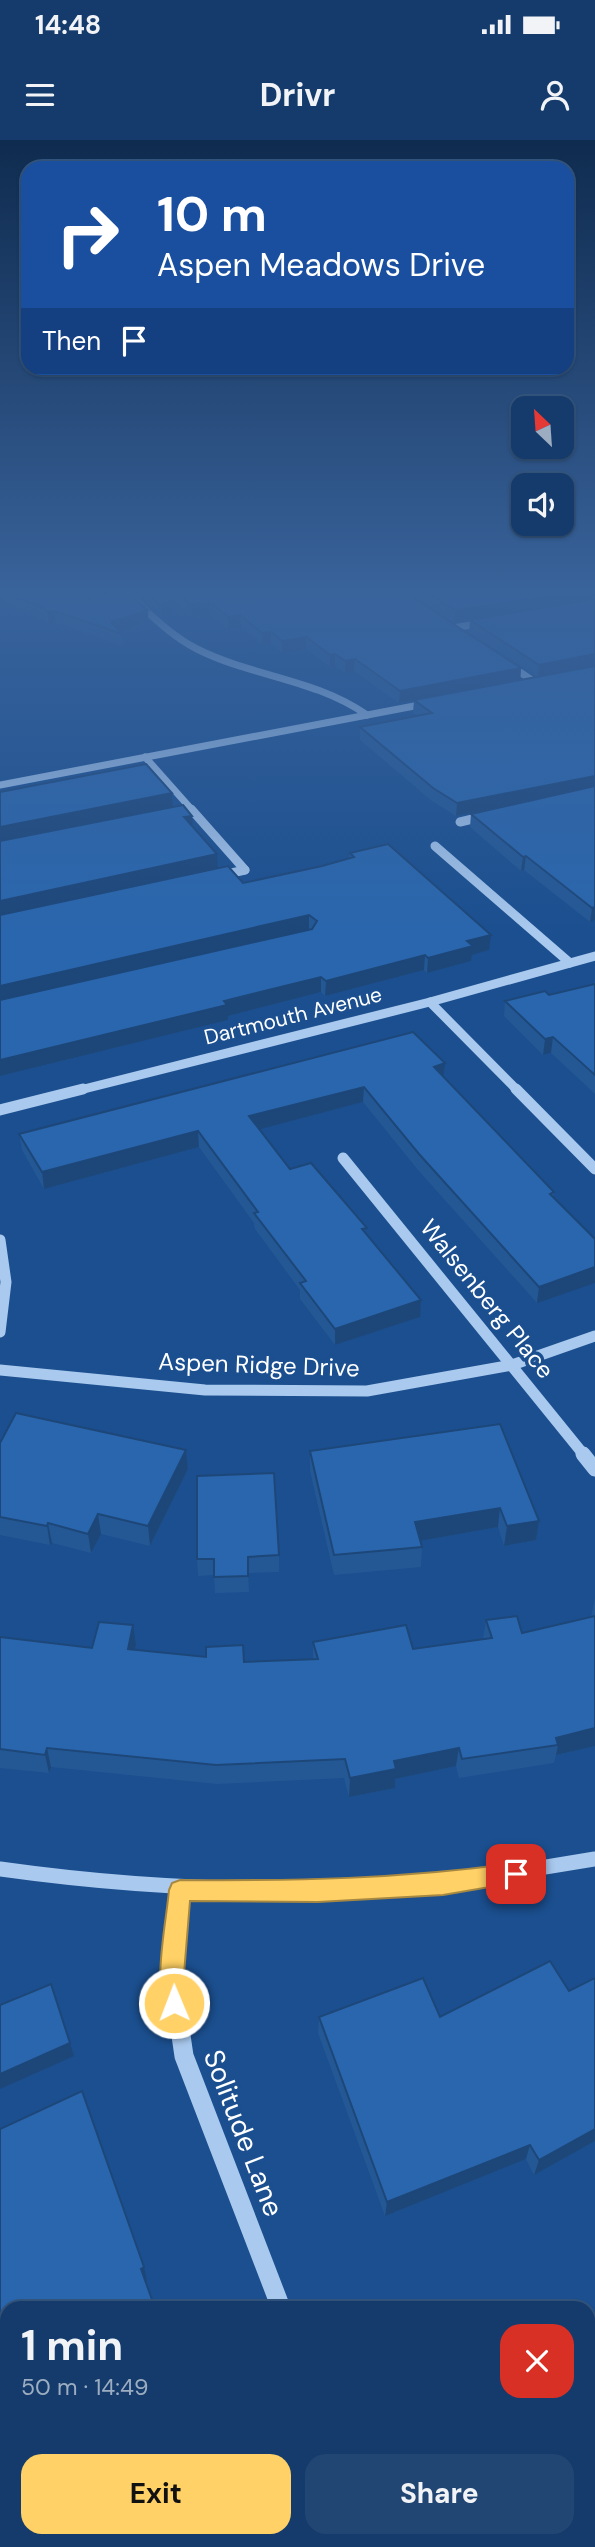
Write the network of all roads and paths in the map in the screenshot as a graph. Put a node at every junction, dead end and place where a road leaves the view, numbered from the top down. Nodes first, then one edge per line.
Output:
1 (355, 707) edge
2 (407, 707) edge
3 (367, 715) junction
4 (145, 757) junction
5 (0, 785) edge
6 (190, 811) junction
7 (500, 813) edge
8 (177, 814) edge
9 (460, 822) dead end
10 (436, 846) dead end
11 (204, 879) edge
12 (595, 956) edge
13 (570, 963) junction
14 (430, 1002) junction
15 (0, 1110) edge
16 (343, 1158) dead end
17 (595, 1169) edge
18 (0, 1240) edge
19 (0, 1332) edge
20 (595, 1336) edge
21 (512, 1365) junction
22 (0, 1370) edge
23 (595, 1469) edge
24 (595, 1859) edge
25 (0, 1869) edge
26 (180, 1890) junction
27 (278, 2301) edge

1 - 3 street
2 - 3 street
3 - 4 street
4 - 5 street
4 - 6 street
6 - 8 street
6 - 11 street
7 - 9 street
10 - 13 street
12 - 13 street, Dartmouth Avenue
13 - 14 street, Dartmouth Avenue
14 - 15 street, Dartmouth Avenue
14 - 17 street
16 - 21 street, Walsenberg Place
18 - 19 street
20 - 21 street, Aspen Ridge Drive
21 - 22 street, Aspen Ridge Drive
21 - 23 street, Walsenberg Place
24 - 26 street
25 - 26 street
26 - 27 street, Solitude Lane

